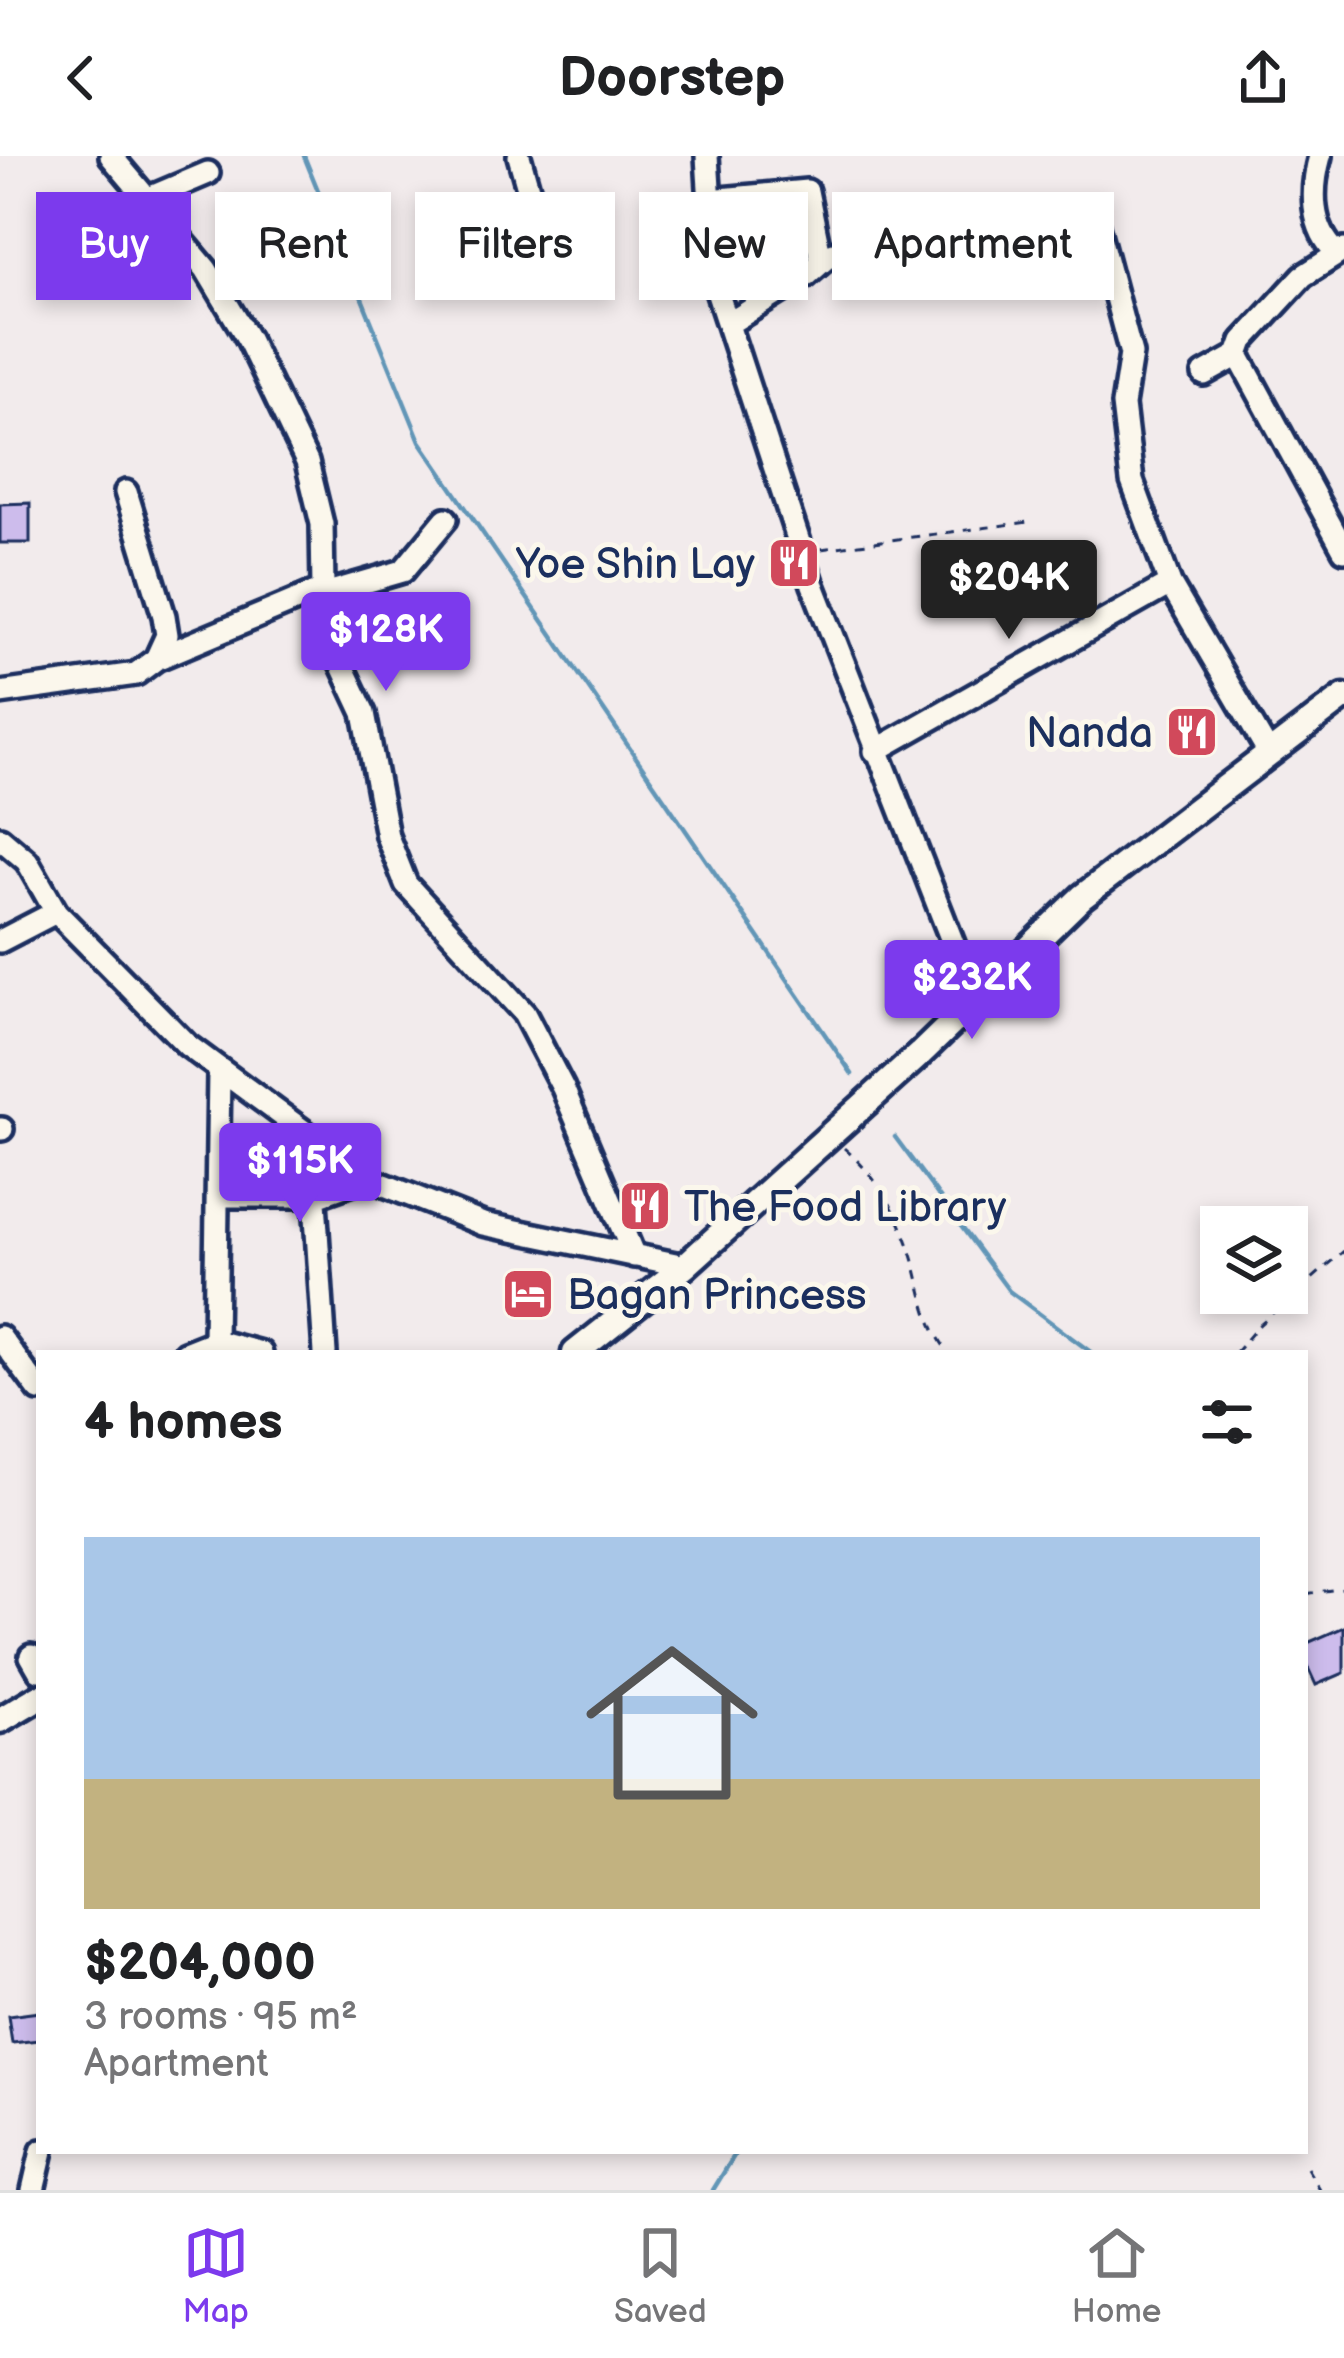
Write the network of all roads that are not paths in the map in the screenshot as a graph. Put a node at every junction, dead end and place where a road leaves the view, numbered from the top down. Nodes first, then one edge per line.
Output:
1 (111, 156) edge
2 (519, 156) edge
3 (707, 156) edge
4 (1320, 156) edge
5 (208, 172) dead end
6 (144, 192) edge
7 (163, 192) edge
8 (529, 192) edge
9 (709, 192) edge
10 (808, 196) edge
11 (1340, 251) edge
12 (191, 254) edge
13 (832, 256) edge
14 (821, 260) junction
15 (1114, 292) edge
16 (721, 300) edge
17 (728, 324) junction
18 (1238, 355) junction
19 (1204, 374) dead end
20 (126, 492) dead end
21 (446, 519) dead end
22 (1344, 550) edge
23 (1170, 584) junction
24 (323, 591) junction
25 (156, 658) junction
26 (0, 693) edge
27 (1344, 697) edge
28 (875, 751) junction
29 (1268, 752) junction
30 (0, 838) edge
31 (56, 912) junction
32 (0, 940) edge
33 (974, 997) junction
34 (219, 1072) junction
35 (311, 1140) junction
36 (368, 1178) junction
37 (219, 1196) junction
38 (316, 1196) junction
39 (634, 1256) junction
40 (685, 1266) junction
41 (0, 1337) edge
42 (215, 1341) junction
43 (192, 1350) edge
44 (244, 1350) edge
45 (326, 1350) edge
46 (579, 1350) edge
47 (36, 1386) edge
48 (36, 1699) edge
49 (0, 1720) edge
50 (41, 2154) edge
51 (33, 2190) edge

1 - 6 street
2 - 8 street
3 - 9 street
4 - 11 street
5 - 7 street
10 - 14 street
11 - 18 street
12 - 24 street
13 - 14 street
14 - 17 street
15 - 23 street
16 - 17 street
17 - 28 street
18 - 19 street
18 - 22 street
20 - 25 street
21 - 24 street
23 - 28 street
23 - 29 street
24 - 25 street
24 - 39 street
25 - 26 street
27 - 29 main road
28 - 33 street
29 - 33 main road
30 - 31 street
31 - 32 street
31 - 34 street
33 - 40 main road
34 - 35 street
34 - 37 street
35 - 36 street
35 - 38 street
36 - 38 street
36 - 39 street
37 - 38 street
37 - 42 street
38 - 45 street
39 - 40 street
40 - 46 main road
41 - 47 street
42 - 43 street
42 - 44 street
48 - 49 main road
50 - 51 street

